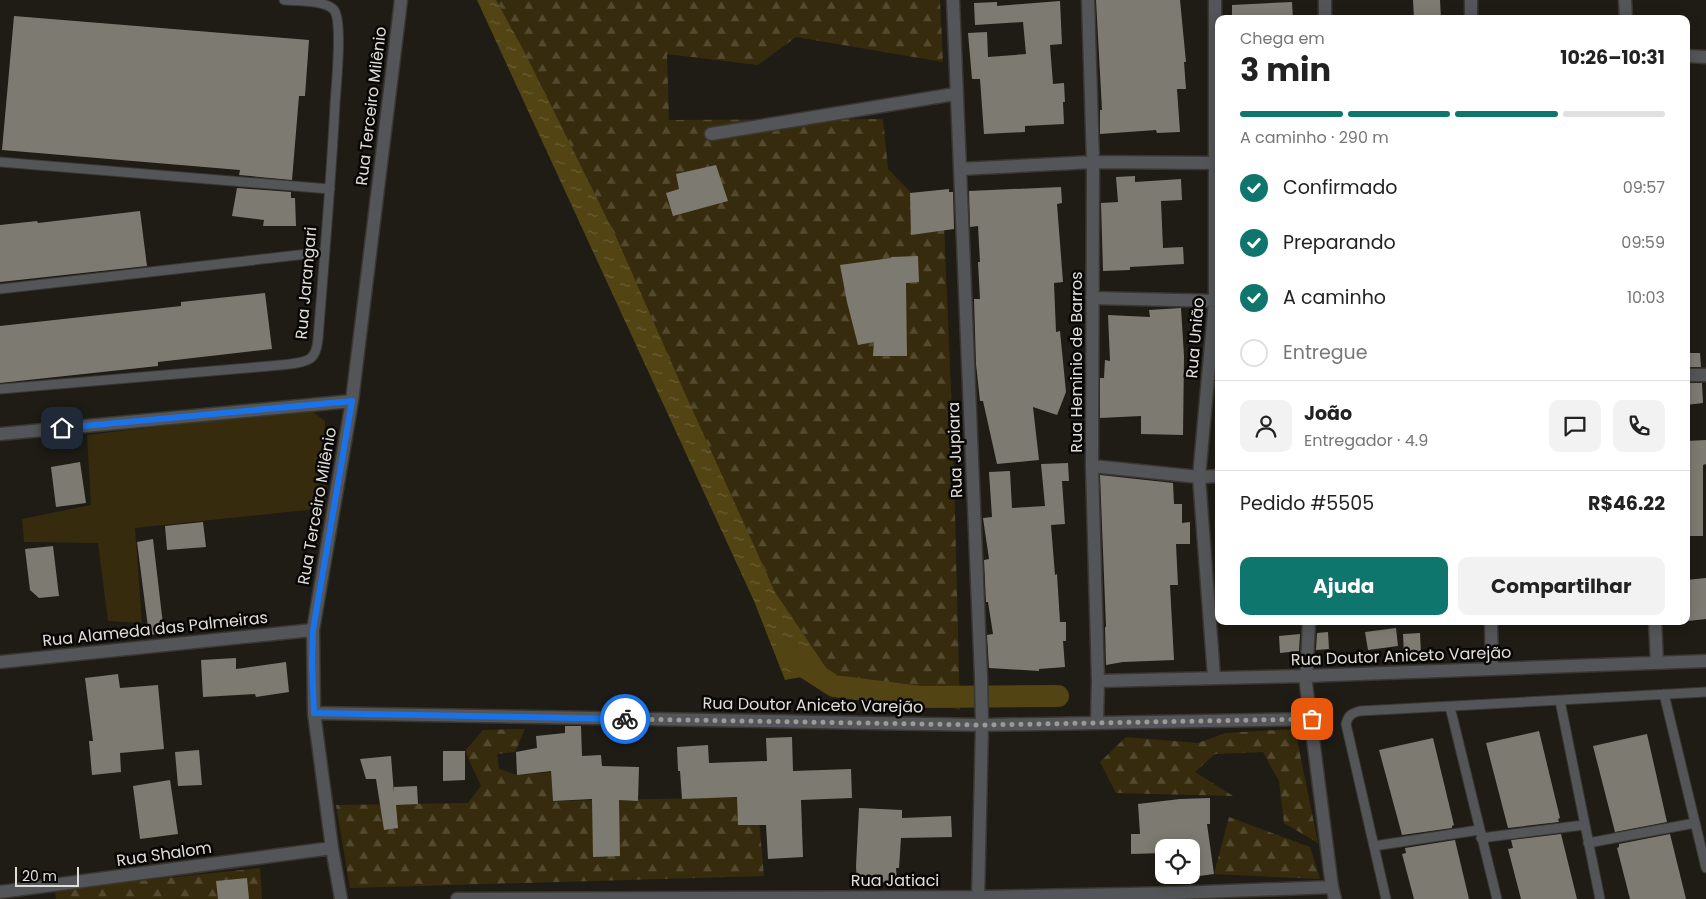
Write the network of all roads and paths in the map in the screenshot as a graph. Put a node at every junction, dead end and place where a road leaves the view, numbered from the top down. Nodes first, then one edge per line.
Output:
1 (284, 0) edge
2 (401, 0) edge
3 (952, 0) edge
4 (1088, 0) edge
5 (1215, 0) edge
6 (1325, 0) edge
7 (1471, 0) edge
8 (1625, 0) edge
9 (1215, 15) edge
10 (1325, 15) edge
11 (1471, 15) edge
12 (1626, 15) edge
13 (1690, 56) edge
14 (1706, 56) edge
15 (955, 94) junction
16 (711, 134) dead end
17 (0, 162) edge
18 (1093, 162) junction
19 (1215, 163) edge
20 (960, 169) junction
21 (330, 189) junction
22 (325, 252) junction
23 (0, 289) edge
24 (1092, 298) junction
25 (1215, 301) edge
26 (1215, 321) edge
27 (1690, 375) edge
28 (1706, 375) edge
29 (0, 389) edge
30 (352, 401) junction
31 (0, 434) edge
32 (1092, 466) junction
33 (1215, 476) edge
34 (1199, 477) junction
35 (1309, 625) edge
36 (1491, 625) edge
37 (1655, 625) edge
38 (313, 630) junction
39 (1706, 661) edge
40 (0, 662) edge
41 (1657, 663) junction
42 (1492, 669) junction
43 (1214, 677) junction
44 (1306, 680) junction
45 (1097, 686) junction
46 (1706, 692) edge
47 (1664, 694) junction
48 (1560, 701) junction
49 (1450, 706) junction
50 (314, 713) junction
51 (1310, 714) junction
52 (1097, 718) junction
53 (982, 725) junction
54 (1695, 823) junction
55 (1584, 825) junction
56 (1480, 834) junction
57 (1588, 842) junction
58 (1703, 845) edge
59 (1374, 846) junction
60 (332, 848) junction
61 (1706, 868) edge
62 (0, 892) edge
63 (1334, 893) edge
64 (1178, 896) edge
65 (599, 898) edge
66 (784, 898) edge
67 (978, 898) edge
68 (341, 899) edge
69 (457, 899) edge
70 (1386, 899) edge
71 (1497, 899) edge
72 (1600, 899) edge

1 - 21 lane, Rua Jarangari
2 - 30 street, Rua Terceiro Milênio
3 - 15 street, Rua Jupiara
4 - 18 street, Rua Heminio de Barros
5 - 9 street, Rua União
6 - 10 street
7 - 11 street
8 - 12 street
13 - 14 street
15 - 16 street
15 - 20 street, Rua Jupiara
17 - 21 lane
18 - 19 street
18 - 20 street
18 - 24 street, Rua Heminio de Barros
20 - 53 street, Rua Jupiara
21 - 22 lane, Rua Jarangari
22 - 23 lane
22 - 29 lane, Rua Jarangari
24 - 25 street
24 - 32 street, Rua Heminio de Barros
26 - 34 street, Rua União
27 - 28 street
30 - 31 street
30 - 38 street, Rua Terceiro Milênio
32 - 34 street
32 - 45 street, Rua Heminio de Barros
33 - 34 street
34 - 43 street, Rua União
35 - 44 street
36 - 42 street
37 - 41 street
38 - 40 street, Rua Alameda das Palmeiras
38 - 50 street, Rua Terceiro Milênio
39 - 41 street, Rua Doutor Aniceto Varejão
41 - 42 street, Rua Doutor Aniceto Varejão
42 - 44 street, Rua Doutor Aniceto Varejão
43 - 44 street, Rua Doutor Aniceto Varejão
43 - 45 street, Rua Doutor Aniceto Varejão
44 - 51 street
45 - 52 street, Rua Heminio de Barros
46 - 47 lane
47 - 48 lane
47 - 54 lane
48 - 49 lane
48 - 55 lane
49 - 56 lane
49 - 59 lane
50 - 53 street, Rua Doutor Aniceto Varejão
50 - 60 street, Rua Terceiro Milênio
51 - 52 street, Rua Doutor Aniceto Varejão
51 - 63 street
52 - 53 street, Rua Doutor Aniceto Varejão
53 - 67 street, Rua Jupiara
54 - 57 lane
54 - 58 lane
55 - 56 lane
55 - 57 lane
56 - 59 lane
56 - 71 lane
57 - 72 lane
58 - 61 lane
59 - 70 lane
60 - 62 street, Rua Shalom
60 - 68 street, Rua Terceiro Milênio
63 - 64 street, Rua Jatiaci
64 - 67 street, Rua Jatiaci
65 - 66 street, Rua Jatiaci
65 - 69 street, Rua Jatiaci
66 - 67 street, Rua Jatiaci

